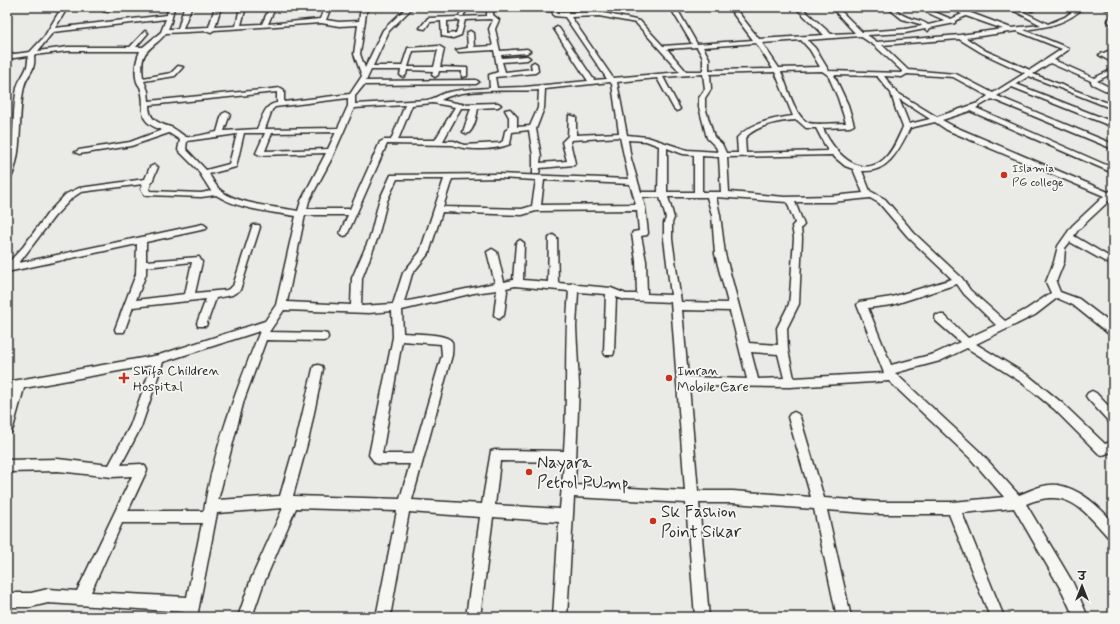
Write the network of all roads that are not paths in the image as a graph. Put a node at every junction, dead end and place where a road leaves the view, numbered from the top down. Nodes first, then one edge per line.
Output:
1 (64, 7) edge
2 (137, 7) edge
3 (146, 7) edge
4 (172, 7) edge
5 (187, 7) edge
6 (218, 7) edge
7 (243, 7) edge
8 (328, 7) edge
9 (364, 7) edge
10 (410, 7) edge
11 (466, 7) edge
12 (490, 7) edge
13 (502, 7) edge
14 (582, 7) edge
15 (673, 7) edge
16 (731, 7) edge
17 (798, 7) edge
18 (834, 7) edge
19 (890, 7) edge
20 (918, 7) edge
21 (951, 7) edge
22 (1010, 7) edge
23 (1081, 7) edge
24 (1108, 7) edge
25 (272, 8) edge
26 (553, 8) edge
27 (1113, 8) edge
28 (583, 14) junction
29 (966, 14) junction
30 (566, 15) junction
31 (462, 16) junction
32 (1113, 16) edge
33 (168, 17) junction
34 (491, 17) junction
35 (444, 20) junction
36 (321, 21) junction
37 (953, 22) junction
38 (362, 23) junction
39 (1046, 25) junction
40 (1113, 25) edge
41 (264, 26) junction
42 (238, 28) junction
43 (423, 28) dead end
44 (928, 28) junction
45 (557, 29) dead end
46 (51, 30) junction
47 (180, 30) junction
48 (211, 30) junction
49 (1016, 30) junction
50 (164, 31) junction
51 (903, 31) junction
52 (145, 33) dead end
53 (470, 33) dead end
54 (861, 35) junction
55 (830, 37) junction
56 (960, 37) junction
57 (803, 39) junction
58 (934, 39) junction
59 (916, 41) junction
60 (758, 42) junction
61 (878, 44) junction
62 (697, 45) junction
63 (132, 48) junction
64 (662, 48) junction
65 (144, 49) junction
66 (471, 49) junction
67 (459, 50) dead end
68 (498, 50) junction
69 (527, 51) dead end
70 (1113, 51) edge
71 (34, 53) junction
72 (7, 57) edge
73 (527, 58) dead end
74 (500, 60) junction
75 (1050, 61) junction
76 (1113, 61) edge
77 (534, 64) dead end
78 (180, 67) dead end
79 (404, 69) junction
80 (436, 69) junction
81 (827, 71) junction
82 (1113, 71) edge
83 (706, 72) junction
84 (778, 72) junction
85 (906, 72) junction
86 (684, 73) junction
87 (502, 74) junction
88 (879, 74) junction
89 (1029, 74) junction
90 (365, 76) junction
91 (464, 76) dead end
92 (659, 76) junction
93 (140, 80) junction
94 (611, 80) junction
95 (1094, 80) junction
96 (433, 82) junction
97 (476, 82) dead end
98 (592, 82) junction
99 (400, 83) junction
100 (1010, 84) junction
101 (542, 87) junction
102 (494, 90) junction
103 (1113, 92) edge
104 (894, 93) junction
105 (994, 97) junction
106 (433, 100) junction
107 (351, 101) junction
108 (145, 103) junction
109 (280, 103) junction
110 (409, 103) junction
111 (475, 105) junction
112 (498, 105) dead end
113 (459, 106) junction
114 (1113, 107) edge
115 (970, 108) junction
116 (677, 109) dead end
117 (508, 110) dead end
118 (226, 114) dead end
119 (572, 117) dead end
120 (798, 118) junction
121 (936, 118) junction
122 (16, 125) junction
123 (818, 125) junction
124 (1113, 125) edge
125 (7, 126) edge
126 (907, 127) junction
127 (532, 128) junction
128 (513, 129) junction
129 (170, 130) junction
130 (260, 130) junction
131 (270, 130) junction
132 (340, 130) junction
133 (241, 131) junction
134 (467, 132) dead end
135 (220, 134) junction
136 (623, 136) junction
137 (572, 138) junction
138 (184, 139) junction
139 (394, 142) junction
140 (438, 142) junction
141 (663, 145) junction
142 (1113, 147) edge
143 (331, 151) junction
144 (79, 152) dead end
145 (698, 153) junction
146 (834, 153) junction
147 (724, 156) junction
148 (738, 156) junction
149 (537, 166) junction
150 (154, 167) dead end
151 (857, 169) junction
152 (1113, 171) edge
153 (204, 173) junction
154 (449, 177) junction
155 (538, 177) junction
156 (7, 178) edge
157 (149, 181) junction
158 (634, 182) junction
159 (218, 192) junction
160 (637, 194) junction
161 (665, 195) junction
162 (698, 195) junction
163 (711, 195) junction
164 (725, 195) junction
165 (871, 195) junction
166 (1111, 195) edge
167 (790, 200) junction
168 (641, 207) junction
169 (536, 208) junction
170 (438, 209) junction
171 (353, 212) junction
172 (301, 213) junction
173 (203, 227) dead end
174 (256, 227) dead end
175 (344, 233) dead end
176 (1068, 237) junction
177 (553, 238) dead end
178 (142, 240) junction
179 (520, 243) dead end
180 (492, 252) dead end
181 (1113, 263) edge
182 (143, 264) junction
183 (7, 270) edge
184 (960, 280) junction
185 (518, 283) junction
186 (500, 286) junction
187 (553, 286) junction
188 (574, 286) junction
189 (611, 291) junction
190 (1056, 294) junction
191 (212, 295) junction
192 (190, 296) junction
193 (642, 297) junction
194 (676, 302) junction
195 (130, 304) junction
196 (281, 306) junction
197 (734, 307) junction
198 (397, 308) junction
199 (356, 309) junction
200 (500, 314) dead end
201 (940, 318) dead end
202 (202, 323) dead end
203 (269, 324) junction
204 (1004, 326) junction
205 (120, 329) dead end
206 (1113, 331) edge
207 (263, 336) junction
208 (323, 337) dead end
209 (398, 337) junction
210 (968, 344) junction
211 (745, 347) junction
212 (783, 350) junction
213 (609, 352) dead end
214 (160, 359) junction
215 (318, 369) dead end
216 (890, 374) junction
217 (683, 381) junction
218 (754, 383) junction
219 (790, 383) junction
220 (13, 386) edge
221 (1092, 396) dead end
222 (794, 417) dead end
223 (1113, 419) edge
224 (7, 428) edge
225 (1113, 446) edge
226 (570, 457) junction
227 (417, 459) junction
228 (9, 469) edge
229 (112, 471) junction
230 (568, 491) junction
231 (693, 497) junction
232 (289, 502) junction
233 (1017, 502) junction
234 (819, 504) junction
235 (404, 506) junction
236 (953, 508) junction
237 (210, 512) junction
238 (487, 512) junction
239 (566, 516) junction
240 (118, 517) junction
241 (1113, 532) edge
242 (81, 598) junction
243 (7, 600) edge
244 (192, 611) edge
245 (245, 617) edge
246 (383, 617) edge
247 (473, 617) edge
248 (560, 617) edge
249 (702, 617) edge
250 (844, 617) edge
251 (997, 617) edge
252 (1081, 617) edge

1 - 46 street
2 - 3 street
4 - 33 street
5 - 47 street
6 - 48 street
7 - 42 street
8 - 36 street
9 - 38 street
10 - 90 street
11 - 31 street
12 - 34 street
13 - 26 street
14 - 28 street
15 - 62 street
16 - 60 street
17 - 55 street
18 - 54 street
19 - 44 street
20 - 37 street
21 - 29 street
22 - 39 street
23 - 39 street
24 - 27 street
25 - 41 street
26 - 30 street
28 - 30 street
28 - 64 street
29 - 37 street
29 - 49 street
30 - 94 street
31 - 34 street
31 - 35 street
31 - 35 street
32 - 40 street
33 - 46 street
33 - 50 street
34 - 68 street
35 - 43 street
36 - 38 street
36 - 41 street
37 - 44 street
38 - 90 street
39 - 49 street
41 - 42 street
42 - 48 street
44 - 51 street
44 - 58 street
45 - 98 street
46 - 71 street
47 - 48 street
47 - 50 street
49 - 56 street
49 - 75 street
50 - 65 street
51 - 54 street
51 - 59 street
52 - 63 street
53 - 66 street
54 - 55 street
54 - 61 street
55 - 57 street
56 - 58 street
56 - 89 street
57 - 60 street
57 - 81 street
58 - 59 street
59 - 61 street
60 - 62 street
60 - 84 street
61 - 85 street
62 - 64 street
62 - 83 street
63 - 65 street
63 - 71 street
64 - 86 street
65 - 93 street
66 - 67 street
66 - 68 street
68 - 69 street
68 - 74 street
70 - 76 street
71 - 72 street
71 - 122 street
73 - 74 street
74 - 87 street
75 - 89 street
75 - 95 street
77 - 87 street
78 - 93 street
79 - 80 street
79 - 80 street
79 - 90 street
79 - 99 street
80 - 91 street
80 - 96 street
81 - 84 street
81 - 88 street
81 - 123 street
82 - 95 street
83 - 84 street
83 - 86 street
83 - 147 street
84 - 120 street
85 - 88 street
85 - 105 street
86 - 92 street
87 - 102 street
88 - 104 street
89 - 100 street
89 - 114 street
90 - 99 street
90 - 107 street
92 - 94 street
92 - 116 street
93 - 108 street
94 - 98 street
94 - 136 street
95 - 103 street
96 - 97 street
96 - 99 street
98 - 101 street
100 - 105 street
100 - 124 street
101 - 102 street
101 - 127 street
102 - 106 street
104 - 121 street
104 - 126 street
105 - 115 street
105 - 142 street
106 - 110 street
106 - 113 street
107 - 109 street
107 - 110 street
107 - 132 street
108 - 109 street
108 - 129 street
109 - 130 street
110 - 139 street
111 - 112 street
111 - 113 street
111 - 134 street
113 - 140 street
115 - 121 street
115 - 152 street
117 - 128 street
118 - 135 street
119 - 137 street
120 - 123 street
120 - 148 street
121 - 126 street
121 - 166 street
122 - 125 street
122 - 156 street
123 - 146 street
126 - 151 street
127 - 128 street
127 - 149 street
128 - 140 street
129 - 138 street
129 - 144 street
130 - 131 street
130 - 133 street
131 - 132 street
131 - 143 street
132 - 143 street
133 - 135 street
133 - 153 street
135 - 138 street
136 - 137 street
136 - 141 street
136 - 158 street
137 - 149 street
138 - 153 street
139 - 140 street
139 - 171 street
141 - 145 street
141 - 161 street
143 - 172 street
145 - 147 street
145 - 162 street
146 - 148 street
146 - 151 street
147 - 148 street
147 - 164 street
149 - 155 street
150 - 157 street
151 - 165 street
153 - 159 street
154 - 155 street
154 - 170 street
154 - 199 street
155 - 158 street
155 - 169 street
157 - 159 street
157 - 183 street
158 - 160 street
159 - 172 street
160 - 161 street
160 - 168 street
161 - 162 street
161 - 194 street
162 - 163 street
163 - 164 street
163 - 197 street
164 - 167 street
165 - 167 street
165 - 184 street
166 - 176 street
167 - 212 street
168 - 169 street
168 - 193 street
169 - 170 street
170 - 198 street
171 - 172 street
171 - 175 street
172 - 196 street
173 - 178 street
174 - 191 street
176 - 181 street
176 - 190 street
177 - 187 street
178 - 182 street
178 - 183 street
179 - 185 street
180 - 186 street
182 - 192 street
182 - 195 street
184 - 204 street
184 - 216 street
185 - 186 street
185 - 187 street
186 - 198 street
186 - 200 street
187 - 188 street
188 - 189 street
188 - 226 street
189 - 193 street
189 - 213 street
190 - 204 street
190 - 206 street
191 - 192 street
191 - 202 street
192 - 195 street
193 - 194 street
194 - 197 street
194 - 217 street
195 - 205 street
196 - 199 street
196 - 203 street
197 - 211 street
198 - 199 street
198 - 209 street
201 - 210 street
203 - 207 street
203 - 214 street
204 - 210 street
207 - 208 street
207 - 237 street
209 - 227 street
209 - 227 street
210 - 216 street
210 - 225 street
211 - 212 street
211 - 218 street
212 - 219 street
214 - 220 street
214 - 229 street
215 - 232 street
216 - 219 street
216 - 233 street
217 - 218 street
217 - 231 street
218 - 219 street
220 - 224 street
221 - 223 street
222 - 234 street
226 - 230 street
226 - 238 street
227 - 235 street
228 - 229 street
229 - 240 street
230 - 231 street
230 - 239 street
231 - 234 street
231 - 249 street
232 - 235 street
232 - 237 street
232 - 245 street
233 - 236 street
233 - 241 street
233 - 252 street
234 - 236 street
234 - 250 street
235 - 238 street
235 - 246 street
236 - 251 street
237 - 240 street
237 - 244 street
238 - 239 street
238 - 247 street
239 - 248 street
240 - 242 street
242 - 243 street
242 - 244 street

